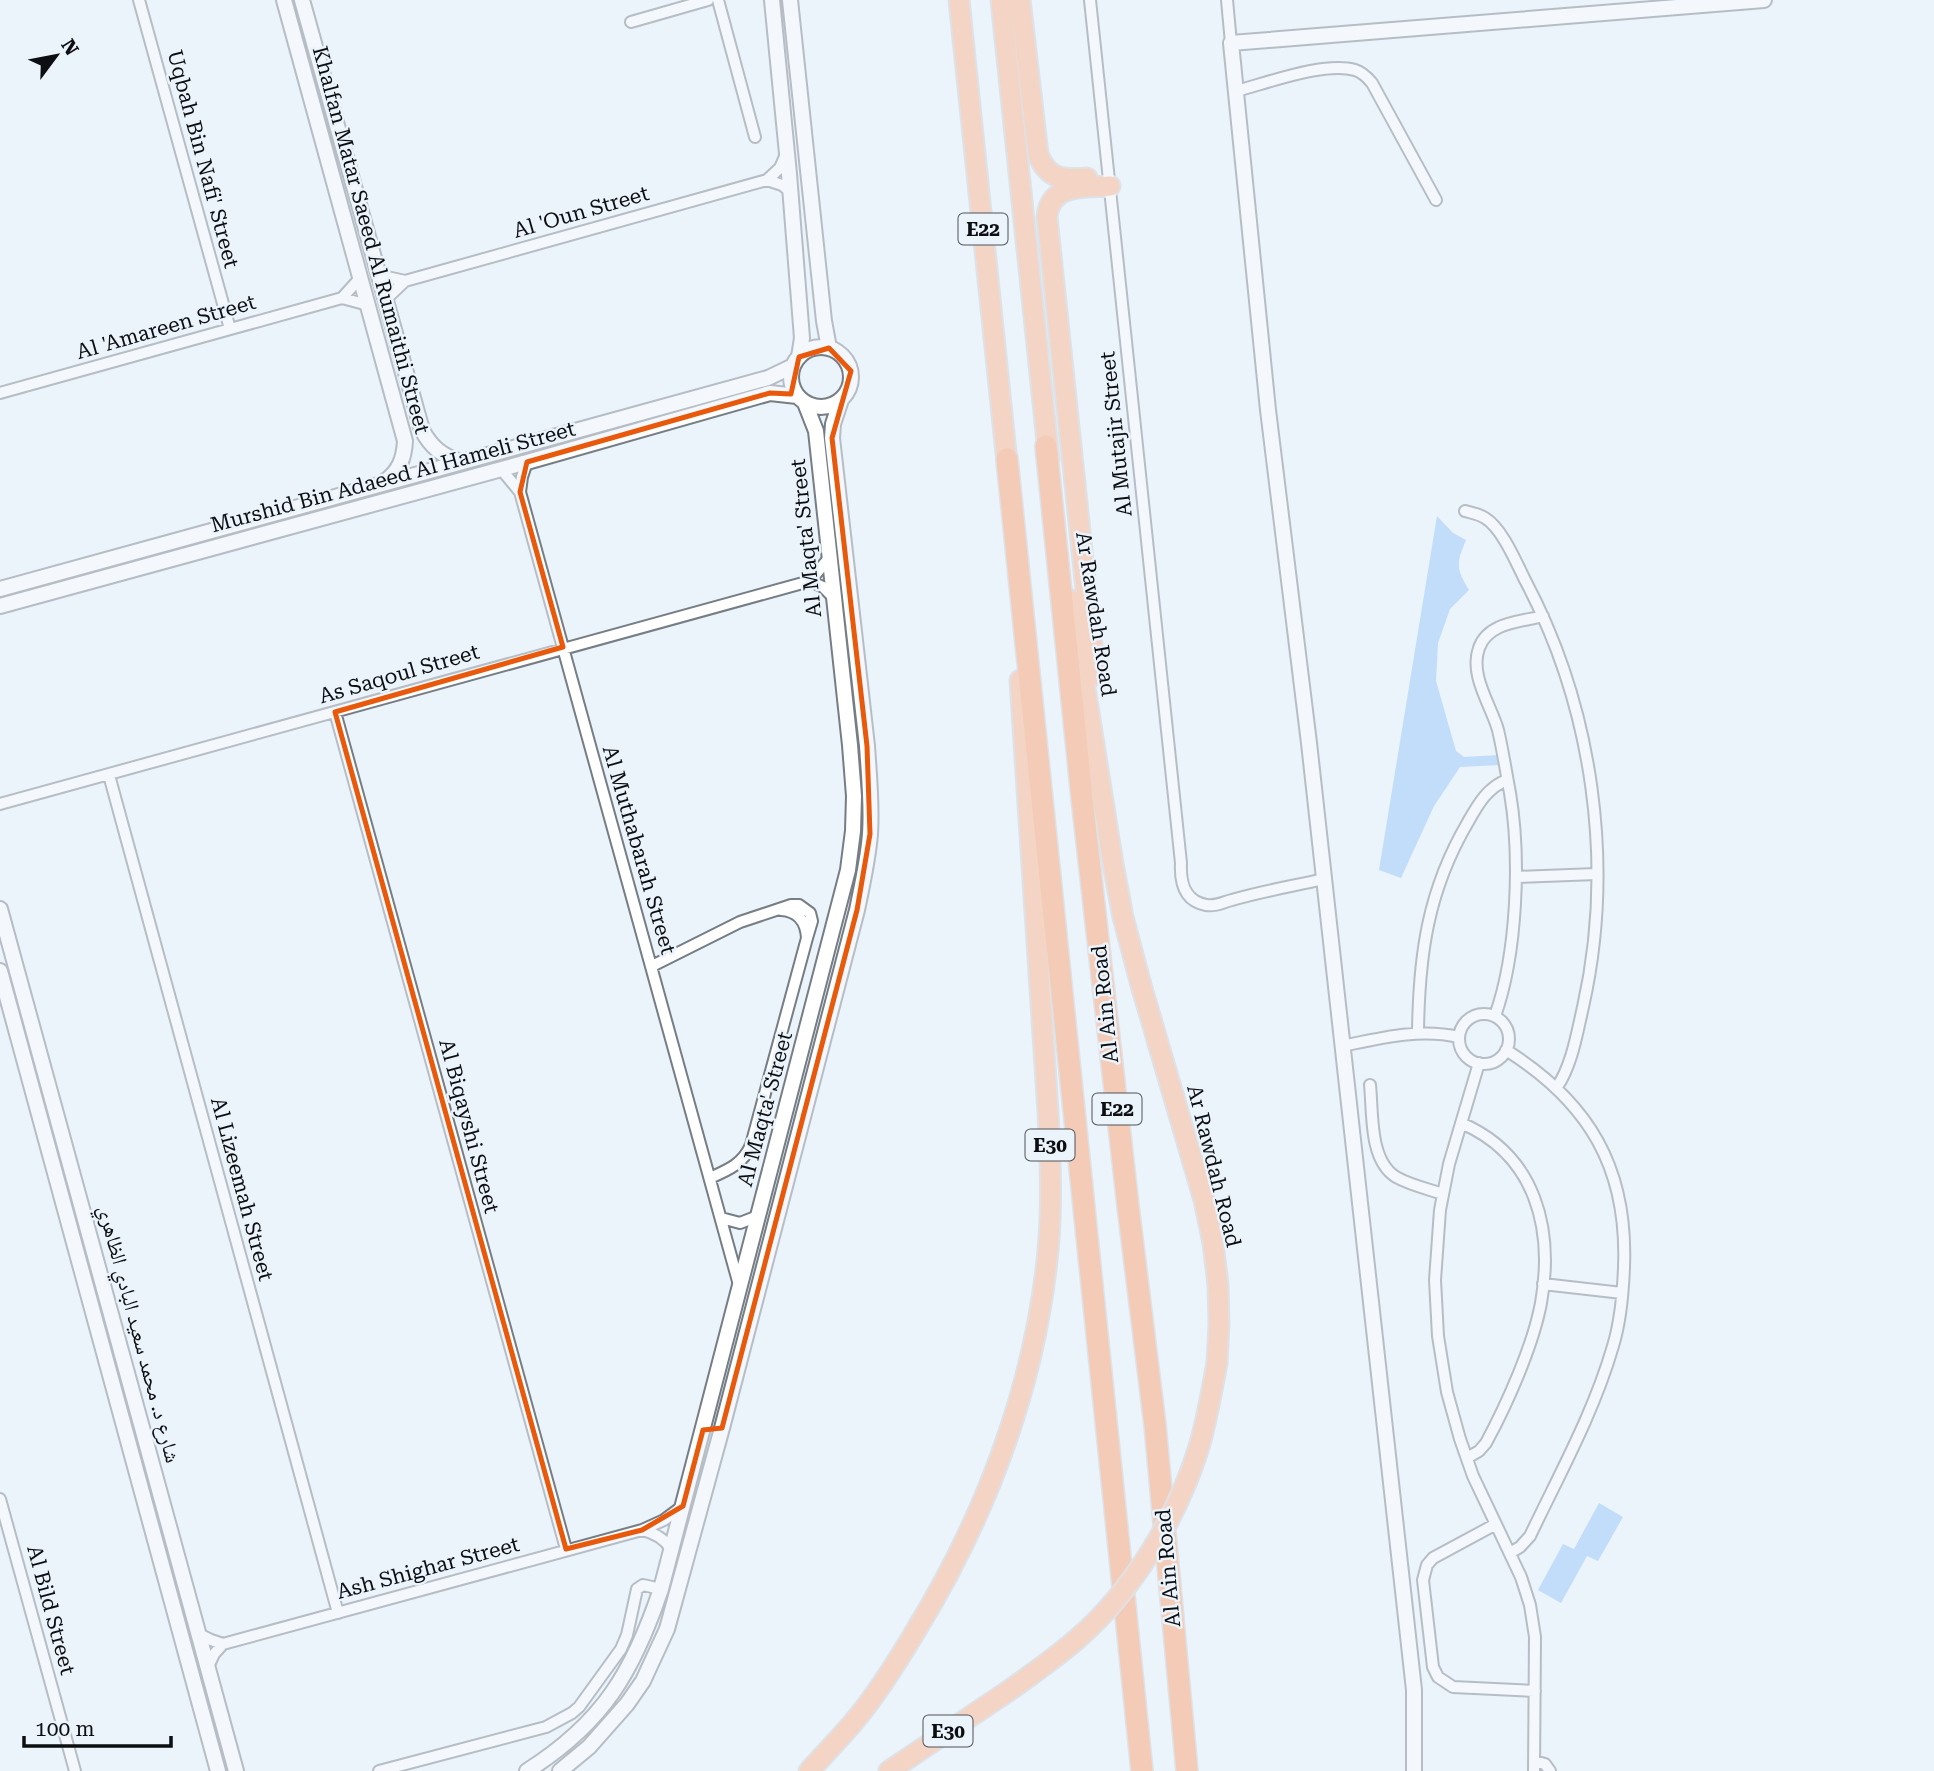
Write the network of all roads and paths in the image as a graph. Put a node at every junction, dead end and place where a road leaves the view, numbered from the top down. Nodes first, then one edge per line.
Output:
1 (139, 0) edge
2 (284, 0) edge
3 (302, 0) edge
4 (718, 0) edge
5 (774, 0) edge
6 (790, 0) edge
7 (959, 0) edge
8 (1001, 0) edge
9 (1020, 0) edge
10 (1090, 0) edge
11 (1227, 0) edge
12 (1764, 0) edge
13 (701, 1) edge
14 (631, 22) dead end
15 (792, 22) junction
16 (1231, 43) junction
17 (1237, 91) junction
18 (755, 137) dead end
19 (787, 151) junction
20 (766, 180) junction
21 (1109, 181) junction
22 (791, 192) junction
23 (1436, 200) dead end
24 (378, 275) junction
25 (360, 277) junction
26 (405, 281) junction
27 (342, 298) junction
28 (385, 300) junction
29 (368, 305) junction
30 (230, 329) junction
31 (829, 348) junction
32 (796, 361) junction
33 (1, 391) edge
34 (801, 400) junction
35 (841, 400) junction
36 (417, 414) junction
37 (400, 419) junction
38 (1046, 446) junction
39 (1007, 459) junction
40 (527, 462) junction
41 (461, 463) junction
42 (501, 469) junction
43 (382, 484) junction
44 (520, 492) junction
45 (1465, 511) dead end
46 (829, 558) junction
47 (810, 581) junction
48 (0, 589) edge
49 (833, 597) junction
50 (0, 606) edge
51 (1543, 616) junction
52 (563, 648) junction
53 (335, 712) junction
54 (109, 775) junction
55 (1507, 779) junction
56 (0, 804) edge
57 (1113, 864) junction
58 (1597, 874) junction
59 (1516, 877) junction
60 (1324, 879) junction
61 (0, 909) edge
62 (652, 966) junction
63 (0, 971) edge
64 (1495, 1016) junction
65 (1418, 1032) junction
66 (1459, 1037) junction
67 (1342, 1046) junction
68 (1506, 1050) junction
69 (1479, 1063) junction
70 (797, 1069) junction
71 (814, 1078) junction
72 (1370, 1085) dead end
73 (1557, 1087) junction
74 (1461, 1124) junction
75 (710, 1178) junction
76 (1443, 1194) junction
77 (758, 1216) junction
78 (722, 1219) junction
79 (1543, 1284) junction
80 (740, 1288) junction
81 (1622, 1293) junction
82 (708, 1411) junction
83 (722, 1428) junction
84 (1467, 1458) junction
85 (0, 1499) edge
86 (683, 1506) junction
87 (1496, 1524) junction
88 (642, 1530) junction
89 (566, 1549) junction
90 (671, 1549) junction
91 (1510, 1553) junction
92 (661, 1588) junction
93 (338, 1613) junction
94 (178, 1624) junction
95 (197, 1627) junction
96 (223, 1644) junction
97 (208, 1667) junction
98 (1535, 1691) junction
99 (417, 1766) edge
100 (1534, 1766) edge
101 (75, 1771) edge
102 (218, 1771) edge
103 (236, 1771) edge
104 (379, 1771) edge
105 (527, 1771) edge
106 (561, 1771) edge
107 (809, 1771) edge
108 (889, 1771) edge
109 (1142, 1771) edge
110 (1187, 1771) edge
111 (1414, 1771) edge
112 (1550, 1771) edge

1 - 30 street, Uqbah Bin Nafi' Street
2 - 25 street, Khalfan Matar Saeed Al Rumaithi Street
3 - 24 street, Khalfan Matar Saeed Al Rumaithi Street
4 - 18 street
5 - 15 street
5 - 19 street
6 - 15 street
7 - 39 highway, E22
8 - 38 highway, E22
9 - 21 highway
10 - 21 street, Al Mutajir Street
11 - 16 street
12 - 16 street
13 - 14 street
15 - 31 street
16 - 17 street
17 - 23 street
17 - 60 street
19 - 20 street
19 - 22 street
20 - 22 street
20 - 26 street, Al 'Oun Street
21 - 57 highway
21 - 60 street, Al Mutajir Street
22 - 32 street
24 - 26 street, Al 'Oun Street
24 - 28 street, Khalfan Matar Saeed Al Rumaithi Street
25 - 27 street
25 - 29 street, Khalfan Matar Saeed Al Rumaithi Street
26 - 28 street, Al 'Oun Street
27 - 29 street
27 - 30 street, Al 'Amareen Street
28 - 36 street, Khalfan Matar Saeed Al Rumaithi Street
29 - 37 street, Khalfan Matar Saeed Al Rumaithi Street
30 - 33 street, Al 'Amareen Street
31 - 32 street
31 - 35 street
32 - 34 street
32 - 41 street, Murshid Bin Adaeed Al Hameli Street
34 - 35 street
34 - 40 street, Murshid Bin Adaeed Al Hameli Street
34 - 46 street, Al Maqta' Street
35 - 71 street, Al Maqta' Street
36 - 37 street
36 - 41 street, Khalfan Matar Saeed Al Rumaithi Street
37 - 43 street, Khalfan Matar Saeed Al Rumaithi Street
38 - 57 highway, Ar Rawdah Road / E30
38 - 110 highway, Al Ain Road / E22
39 - 107 highway, E30
39 - 109 highway, Al Ain Road / E22
40 - 42 street, Murshid Bin Adaeed Al Hameli Street
40 - 44 street, Al Muthabarah Street
41 - 43 street, Murshid Bin Adaeed Al Hameli Street
42 - 44 street, Al Muthabarah Street
42 - 50 street, Murshid Bin Adaeed Al Hameli Street
43 - 48 street, Murshid Bin Adaeed Al Hameli Street
44 - 52 street, Al Muthabarah Street
45 - 51 street
46 - 47 street
46 - 49 street, Al Maqta' Street
47 - 49 street
47 - 52 street, As Saqoul Street
49 - 70 street, Al Maqta' Street
51 - 55 street
51 - 58 street
52 - 53 street, As Saqoul Street
52 - 62 street, Al Muthabarah Street
53 - 54 street, As Saqoul Street
53 - 89 street, Al Biqayshi Street
54 - 56 street, As Saqoul Street
54 - 93 street, Al Lizeemah Street
55 - 59 street
55 - 65 street
57 - 108 highway, Ar Rawdah Road / E30, bridge
58 - 59 street
58 - 73 street
59 - 64 street
60 - 67 street
61 - 95 street, شارع د. محمد سعيد البادي الظاهري
62 - 75 street, Al Muthabarah Street
62 - 75 street
63 - 94 street, شارع د. محمد سعيد البادي الظاهري
64 - 66 street
64 - 68 street
65 - 66 street
65 - 67 street
66 - 69 street
67 - 111 street
68 - 69 street
68 - 73 street
69 - 74 street
70 - 71 street
70 - 77 street, Al Maqta' Street
71 - 83 street, Al Maqta' Street
72 - 76 street
73 - 81 street
74 - 76 street
74 - 79 street
75 - 78 street, Al Muthabarah Street
76 - 84 street
77 - 78 street
77 - 80 street, Al Maqta' Street
78 - 80 street, Al Muthabarah Street
79 - 81 street
79 - 84 street
80 - 82 street, Al Maqta' Street
81 - 91 street
82 - 83 street
82 - 86 street, Al Maqta' Street
83 - 106 street, Al Maqta' Street
84 - 87 street
85 - 101 street, Al Bild Street
86 - 88 street, Ash Shighar Street
86 - 90 street, Al Maqta' Street
87 - 91 street
87 - 98 street
88 - 89 street, Ash Shighar Street
88 - 90 street
89 - 93 street, Ash Shighar Street
90 - 92 street, Al Maqta' Street
91 - 98 street
92 - 99 street
92 - 105 street, Al Maqta' Street
93 - 96 street, Ash Shighar Street
94 - 95 street
94 - 102 street, شارع د. محمد سعيد البادي الظاهري
95 - 96 street
95 - 97 street, شارع د. محمد سعيد البادي الظاهري
96 - 97 street
97 - 103 street, شارع د. محمد سعيد البادي الظاهري
98 - 100 street
99 - 104 street
100 - 112 street

